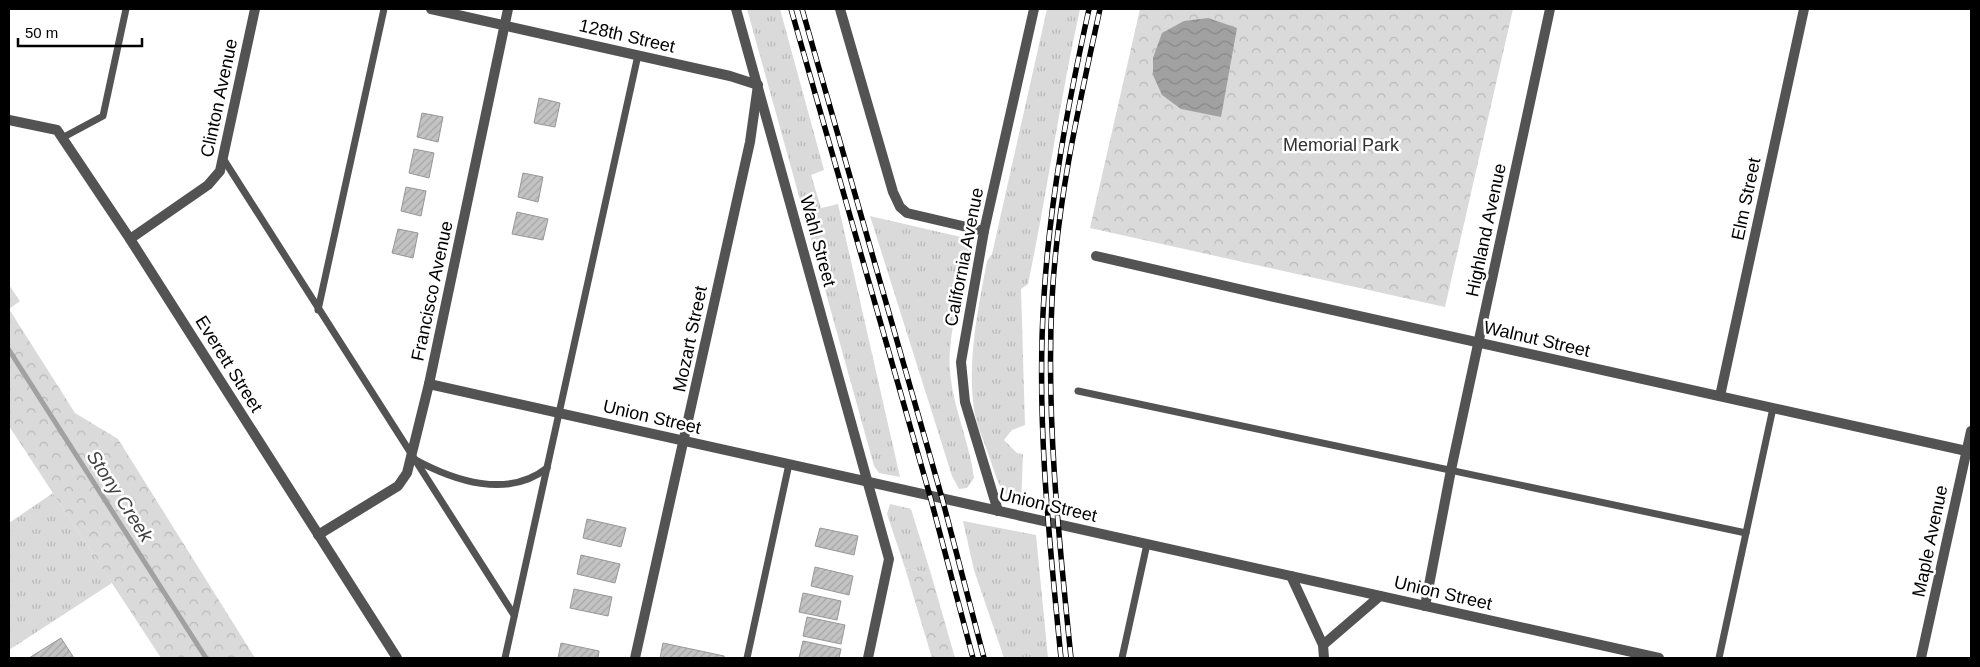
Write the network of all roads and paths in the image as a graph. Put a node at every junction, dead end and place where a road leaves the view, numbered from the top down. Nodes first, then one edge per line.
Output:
1 (126, 9) edge
2 (255, 9) edge
3 (384, 9) edge
4 (431, 9) edge
5 (508, 9) edge
6 (736, 9) edge
7 (840, 9) edge
8 (1034, 9) edge
9 (1550, 9) edge
10 (1804, 9) edge
11 (505, 25) junction
12 (638, 55) junction
13 (758, 85) junction
14 (9, 120) edge
15 (62, 138) junction
16 (224, 160) junction
17 (984, 231) junction
18 (130, 239) junction
19 (1096, 256) dead end
20 (318, 310) junction
21 (1479, 342) junction
22 (430, 384) junction
23 (1078, 390) dead end
24 (1720, 396) junction
25 (1773, 408) junction
26 (559, 413) junction
27 (1971, 431) edge
28 (684, 441) junction
29 (1969, 452) edge
30 (412, 457) junction
31 (789, 464) junction
32 (547, 467) junction
33 (1451, 470) junction
34 (867, 482) junction
35 (998, 511) junction
36 (1746, 533) junction
37 (318, 535) junction
38 (1147, 544) junction
39 (1291, 576) junction
40 (1380, 596) junction
41 (1425, 606) junction
42 (514, 615) junction
43 (1323, 645) junction
44 (397, 658) edge
45 (505, 658) edge
46 (635, 658) edge
47 (747, 658) edge
48 (868, 658) edge
49 (1122, 658) edge
50 (1324, 658) edge
51 (1659, 658) edge
52 (1719, 658) edge
53 (1921, 658) edge

1 - 15 lane
2 - 16 street, Clinton Avenue
3 - 20 lane
4 - 11 street, 128th Street
5 - 11 street, Francisco Avenue
6 - 13 street, Wahl Street
7 - 17 street
8 - 17 street, California Avenue
9 - 21 street, Highland Avenue
10 - 24 street, Elm Street
11 - 12 street, 128th Street
11 - 22 street, Francisco Avenue
12 - 13 street, 128th Street
12 - 26 lane
13 - 28 street, Mozart Street
13 - 34 street, Wahl Street
14 - 15 street, Everett Street
15 - 18 street, Everett Street
16 - 18 street, Clinton Avenue
16 - 20 lane
17 - 35 street, California Avenue
18 - 37 street, Everett Street
19 - 21 street, Walnut Street
20 - 30 lane
21 - 24 street, Walnut Street
21 - 33 street, Highland Avenue
22 - 26 street, Union Street
22 - 30 street, Francisco Avenue
23 - 33 lane
24 - 25 street, Walnut Street
25 - 29 street, Walnut Street
25 - 36 lane
26 - 28 street, Union Street
26 - 32 lane
27 - 29 street, Maple Avenue
28 - 31 street, Union Street
28 - 46 street, Mozart Street
29 - 53 street, Maple Avenue
30 - 32 lane
30 - 37 street, Francisco Avenue
30 - 42 lane
31 - 34 street, Union Street
31 - 47 lane
32 - 42 lane
33 - 36 lane
33 - 41 street, Highland Avenue
34 - 35 street, Union Street
34 - 48 street
35 - 38 street, Union Street
36 - 52 lane
37 - 44 street, Everett Street
38 - 39 street, Union Street
38 - 49 lane
39 - 40 street, Union Street
39 - 43 street
40 - 41 street, Union Street
40 - 43 street
41 - 51 street, Union Street
42 - 45 lane
43 - 50 street

